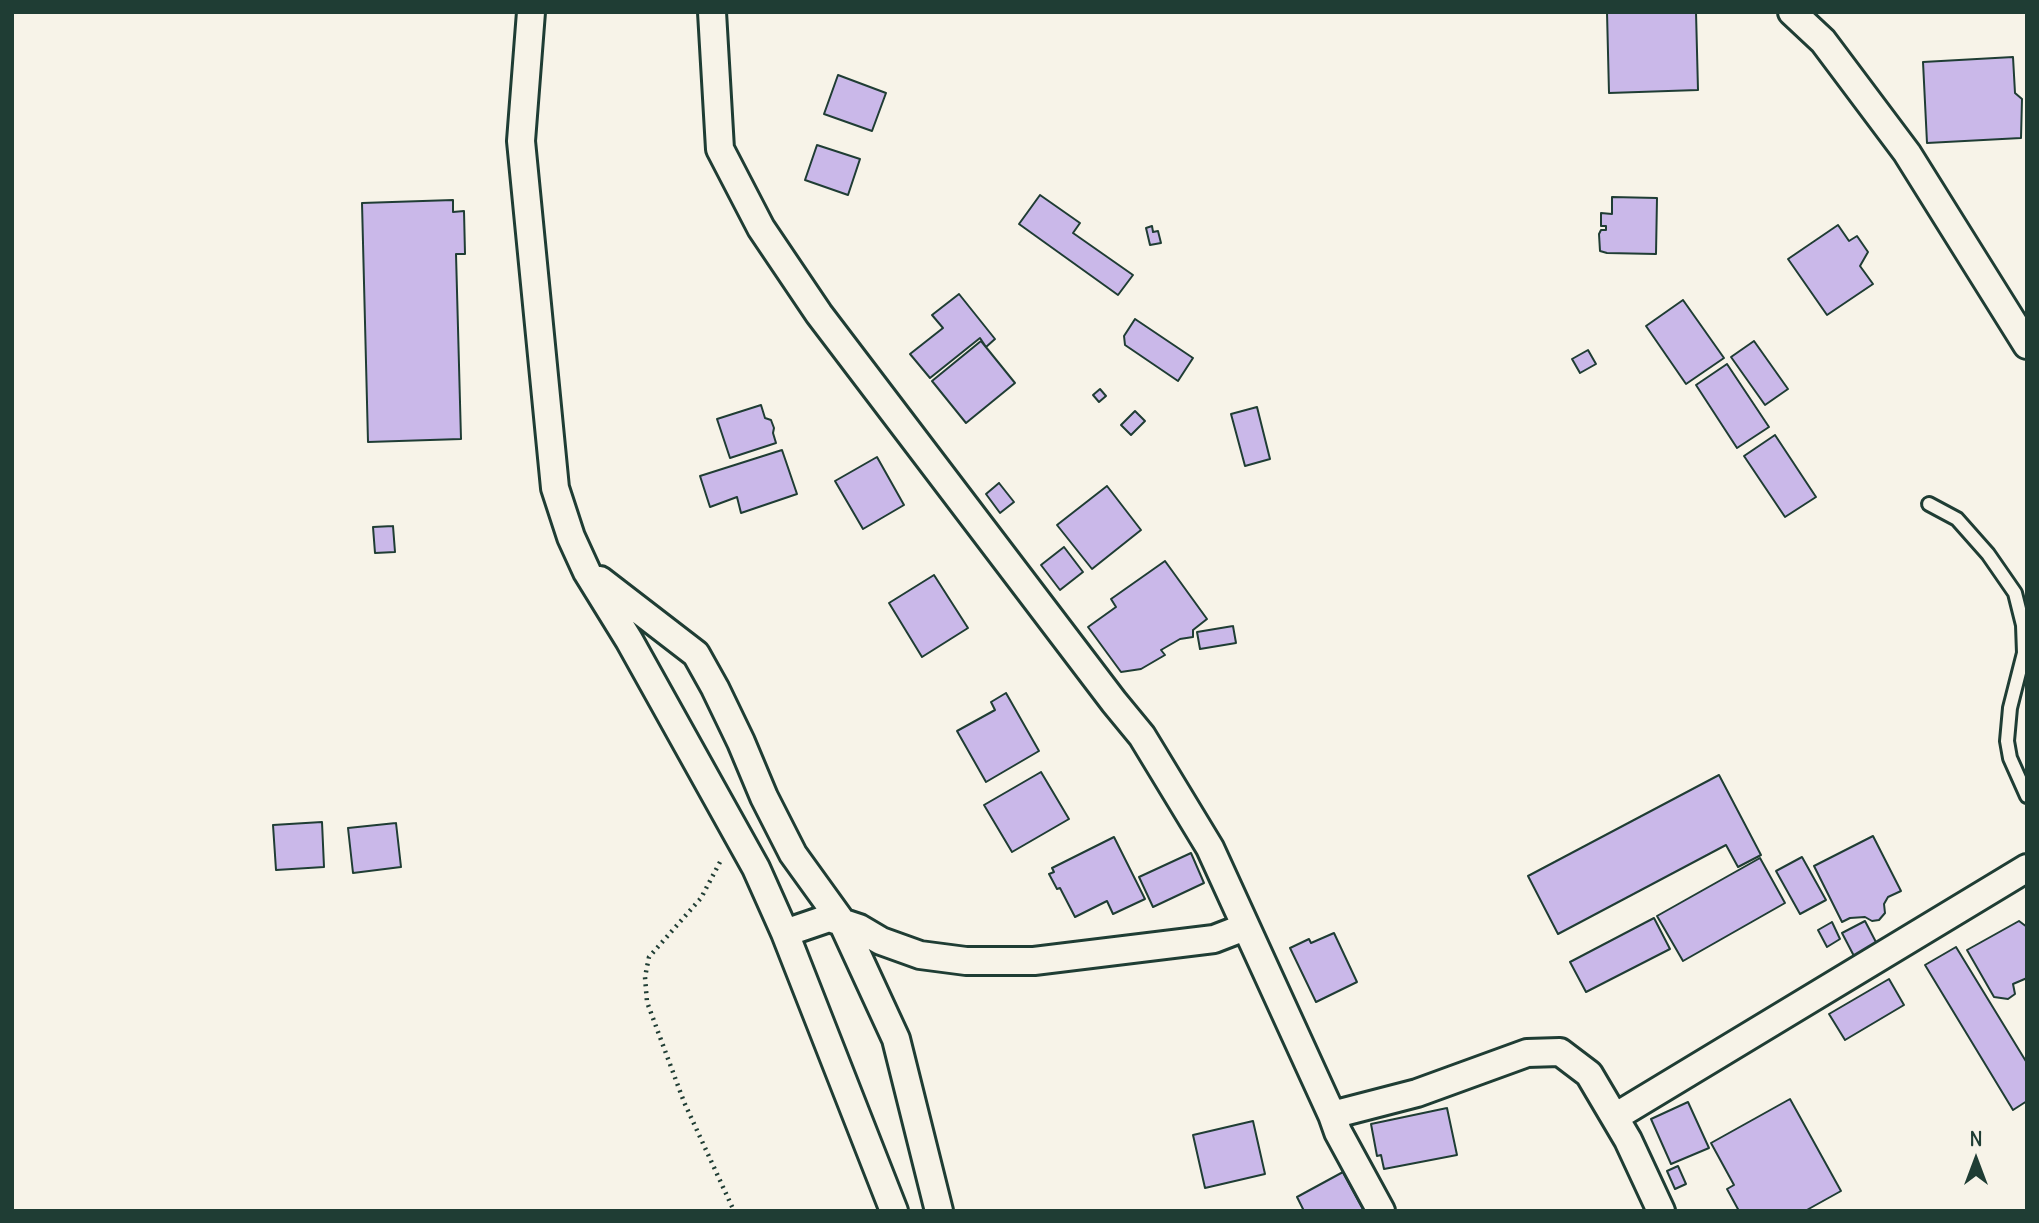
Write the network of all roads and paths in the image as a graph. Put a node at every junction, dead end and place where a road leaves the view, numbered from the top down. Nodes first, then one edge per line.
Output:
1 (531, 12) edge
2 (712, 12) edge
3 (1792, 12) edge
4 (2027, 345) edge
5 (1929, 504) dead end
6 (584, 566) junction
7 (758, 783) junction
8 (2027, 796) edge
9 (730, 821) junction
10 (2027, 868) edge
11 (842, 922) junction
12 (1245, 927) junction
13 (785, 933) junction
14 (1332, 1115) junction
15 (1615, 1117) junction
16 (733, 1211) edge
17 (894, 1211) edge
18 (939, 1211) edge
19 (1381, 1211) edge
20 (1661, 1211) edge

1 - 6 street
2 - 12 street
3 - 4 street
5 - 8 lane
6 - 7 street
6 - 9 street
7 - 9 street
7 - 11 street
9 - 13 street
9 - 16 path
10 - 15 street
11 - 12 street
11 - 13 street
11 - 18 street
12 - 14 street
13 - 17 street
14 - 15 street
14 - 19 street
15 - 20 street

